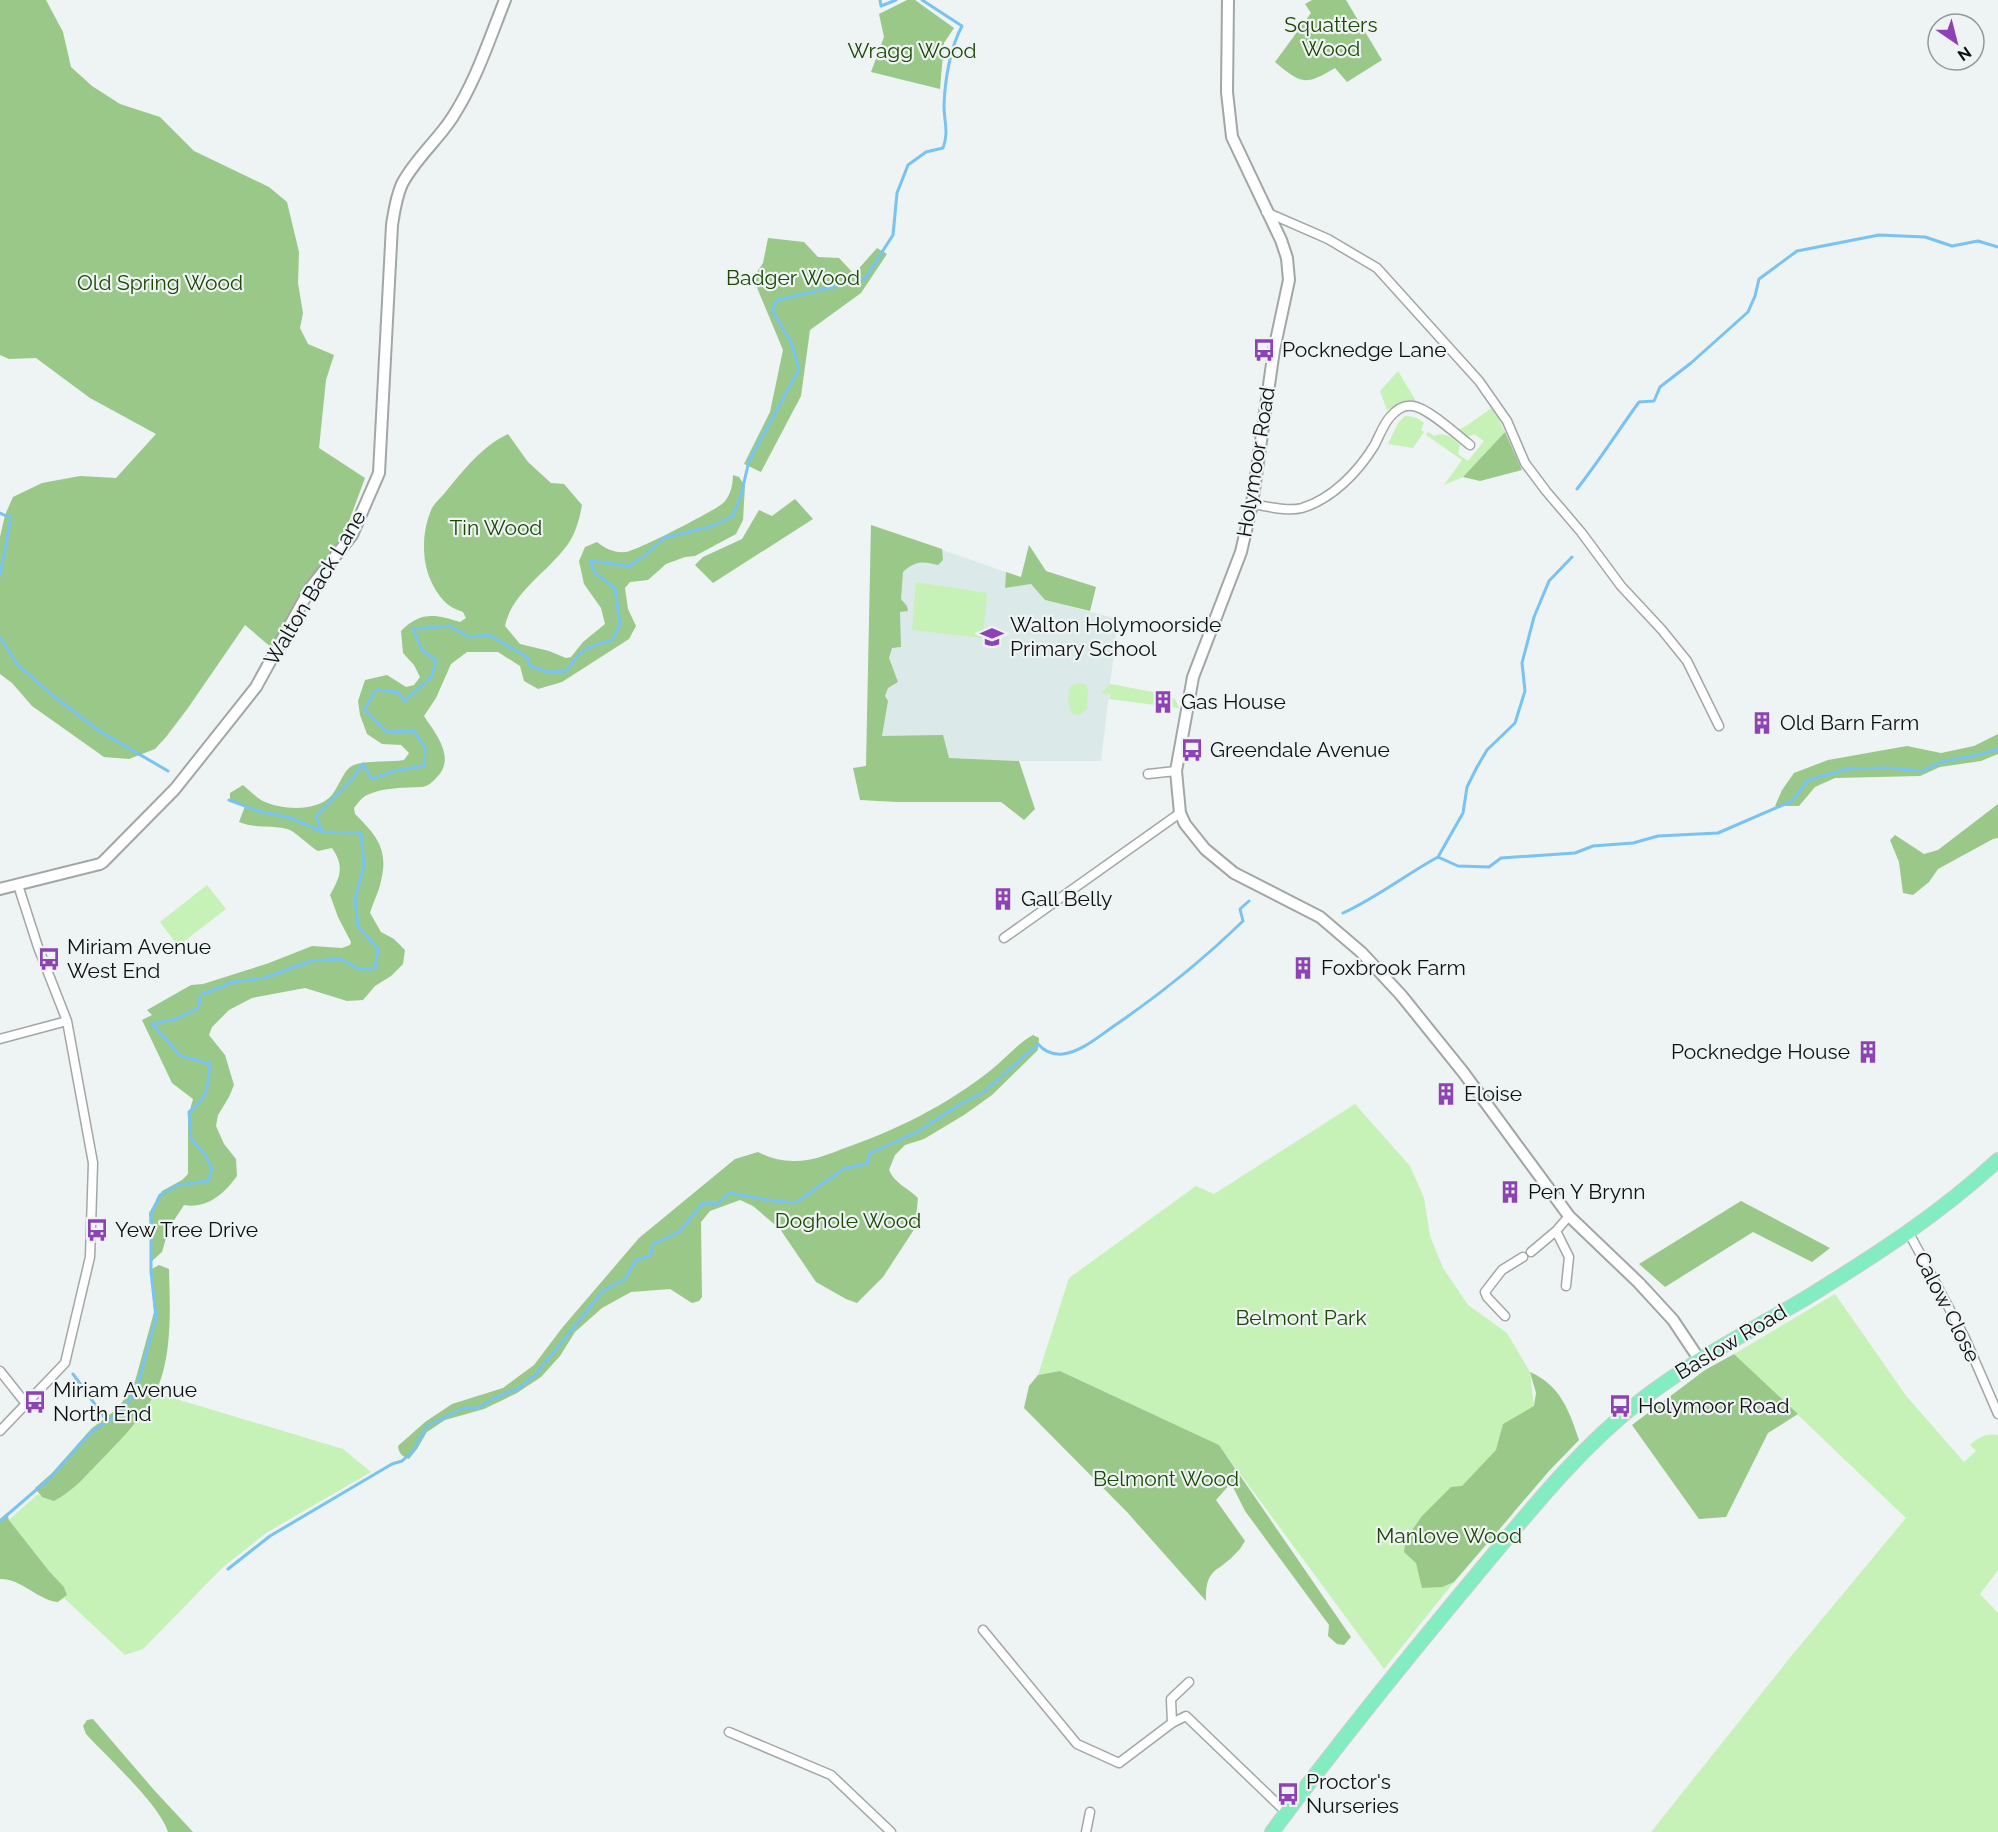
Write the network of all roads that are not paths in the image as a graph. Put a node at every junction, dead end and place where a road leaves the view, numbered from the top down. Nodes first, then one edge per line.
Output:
1 (505, 0) edge
2 (1228, 0) edge
3 (1266, 212) junction
4 (1470, 445) dead end
5 (1252, 504) junction
6 (1719, 726) dead end
7 (1176, 771) junction
8 (1148, 774) dead end
9 (1180, 813) junction
10 (18, 885) junction
11 (0, 889) edge
12 (1004, 939) dead end
13 (67, 1020) junction
14 (0, 1039) edge
15 (1998, 1160) edge
16 (1569, 1216) junction
17 (1556, 1231) junction
18 (1909, 1233) junction
19 (1566, 1287) dead end
20 (1505, 1316) dead end
21 (1699, 1359) junction
22 (0, 1371) edge
23 (27, 1405) junction
24 (1998, 1414) edge
25 (0, 1431) edge
26 (983, 1630) dead end
27 (1189, 1682) dead end
28 (1172, 1722) junction
29 (729, 1732) dead end
30 (1090, 1812) dead end
31 (1287, 1813) junction
32 (891, 1832) edge
33 (1086, 1832) edge
34 (1272, 1832) edge

1 - 10 street, Walton Back Lane
2 - 3 street, Holymoor Road
3 - 5 street, Holymoor Road
3 - 6 street
4 - 5 street
5 - 7 street, Holymoor Road
7 - 8 street
7 - 9 street, Holymoor Road
9 - 12 street
9 - 16 street, Holymoor Road
10 - 11 street, Walton Back Lane
10 - 13 street
13 - 14 street
13 - 23 street
15 - 18 highway, Baslow Road
16 - 17 street
16 - 21 street, Holymoor Road
17 - 19 street
17 - 20 street
18 - 21 highway, Baslow Road
18 - 24 street, Calow Close
21 - 31 highway, Baslow Road
22 - 23 street
23 - 25 street
26 - 28 street
27 - 28 street
28 - 31 street
29 - 32 street
30 - 33 street
31 - 34 highway, Baslow Road

